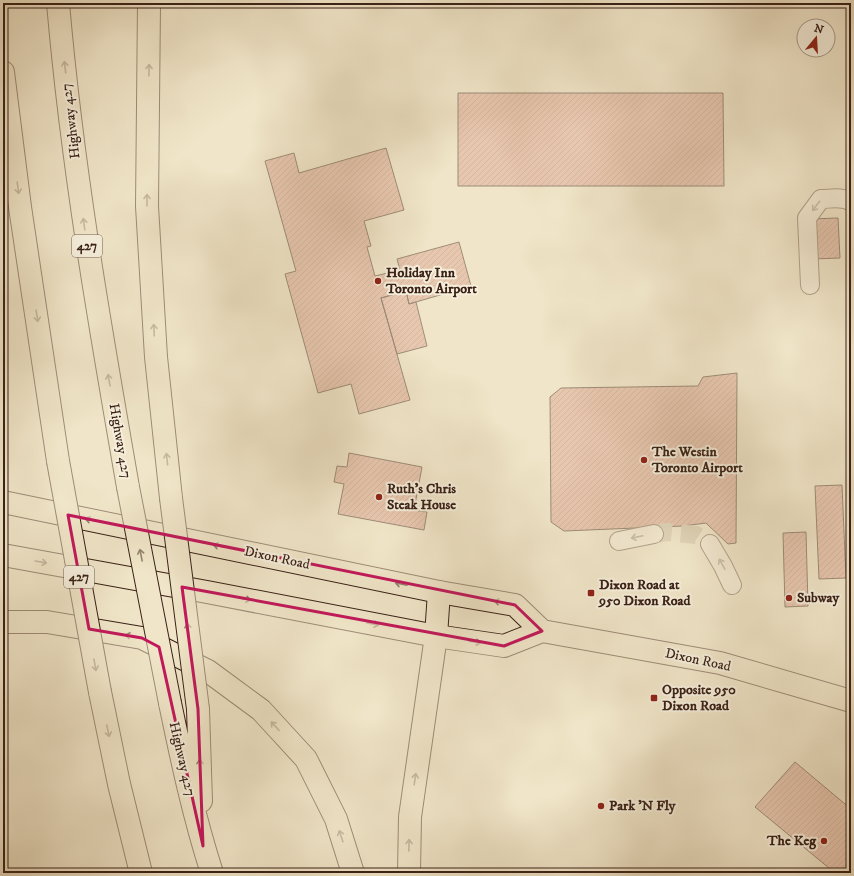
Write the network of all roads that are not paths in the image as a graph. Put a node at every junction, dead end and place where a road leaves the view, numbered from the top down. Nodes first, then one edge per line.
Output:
1 (58, 3) edge
2 (149, 3) edge
3 (3, 72) edge
4 (851, 202) edge
5 (810, 285) dead end
6 (3, 502) edge
7 (654, 534) tunnel mouth
8 (619, 541) dead end
9 (710, 544) tunnel mouth
10 (3, 555) edge
11 (732, 585) dead end
12 (439, 592) junction
13 (3, 622) edge
14 (542, 631) junction
15 (436, 636) junction
16 (851, 701) edge
17 (203, 846) junction
18 (141, 873) edge
19 (212, 873) edge
20 (353, 873) edge
21 (409, 873) edge

17 -> 1 main road, Highway 427 / 427, bridge
17 -> 2 main road, bridge
3 -> 18 main road, 427, bridge
4 -> 5 lane
12 -> 6 main road, Dixon Road
7 -> 8 lane
11 -> 9 lane
10 -> 15 main road
14 -> 12 main road, Dixon Road
12 - 15 main road
20 -> 13 main road
15 -> 14 main road
14 - 16 main road, Dixon Road
21 -> 15 main road
17 - 19 main road, Highway 427 / 427

